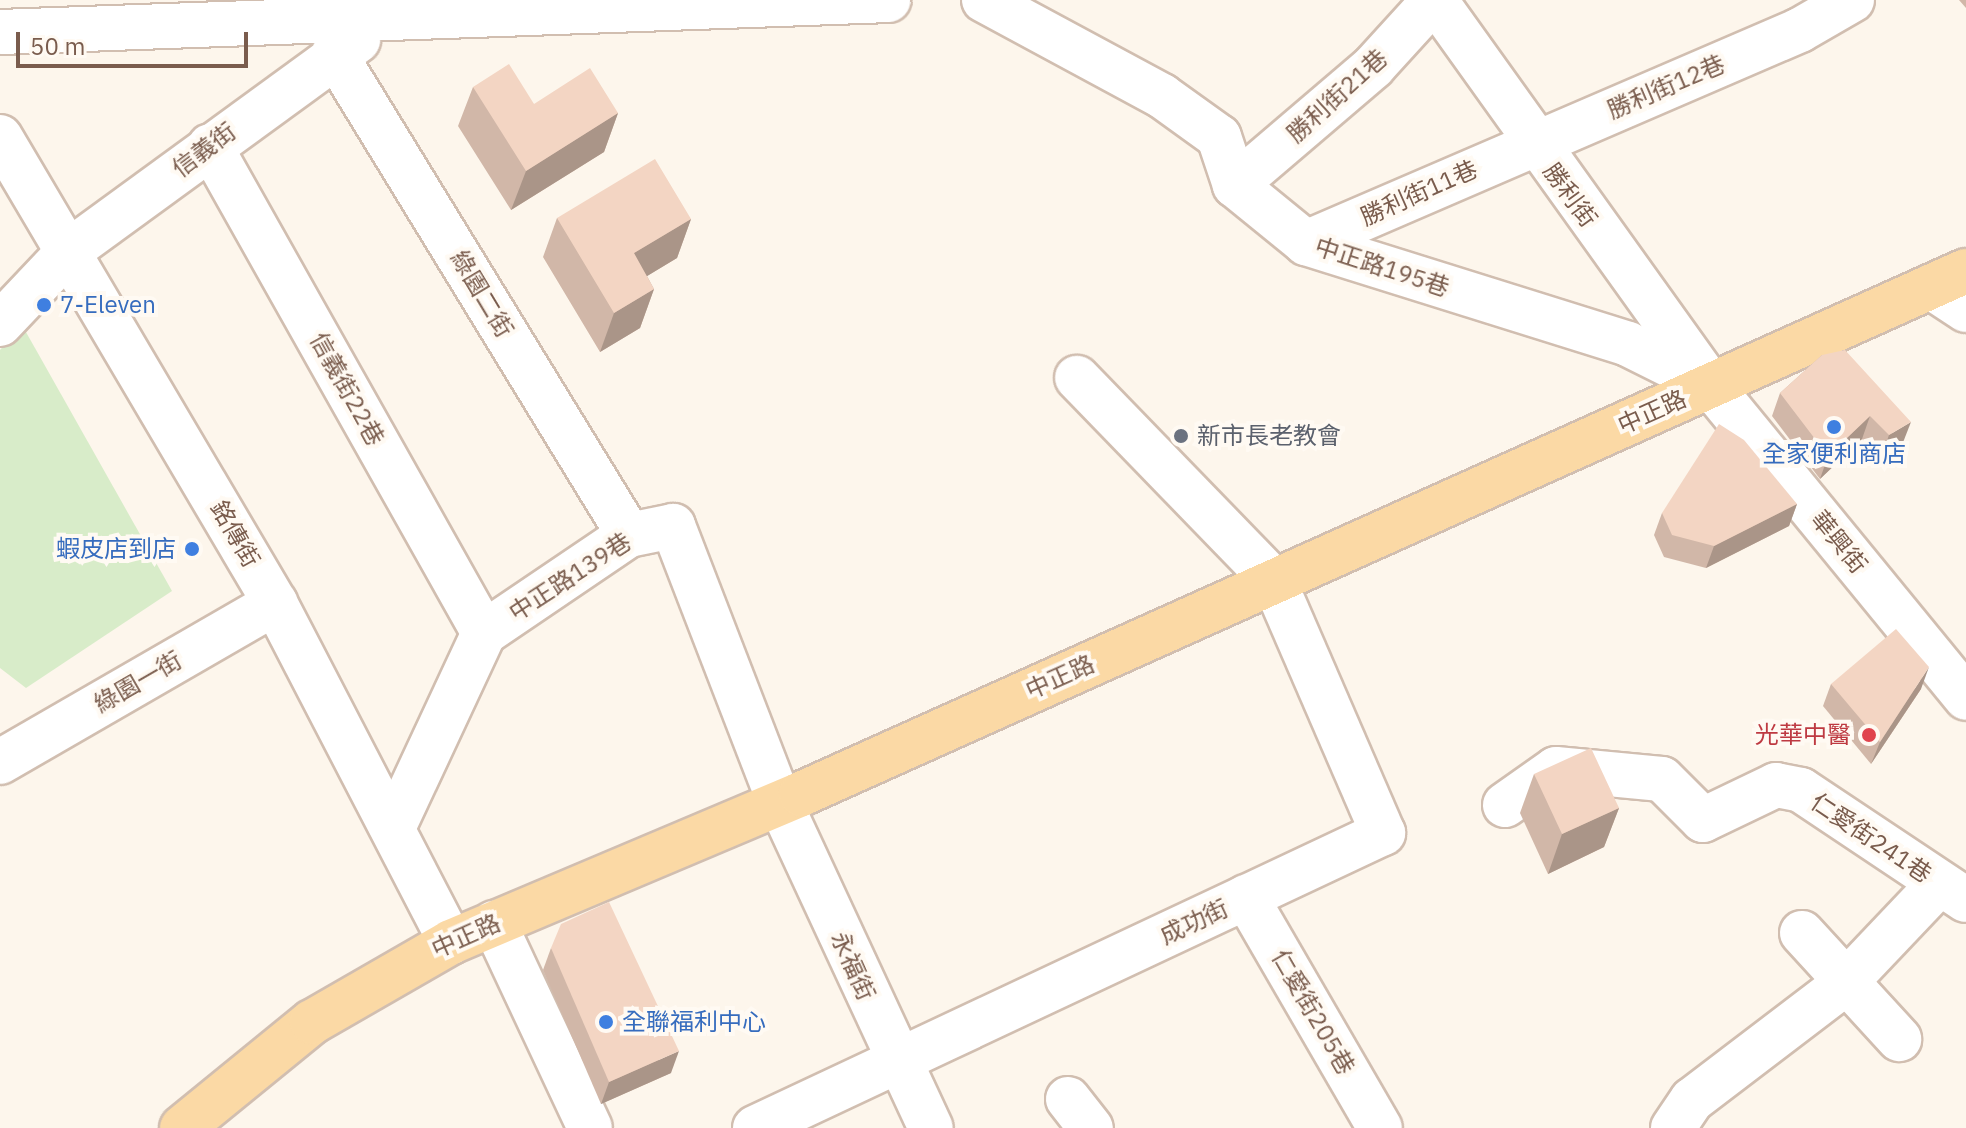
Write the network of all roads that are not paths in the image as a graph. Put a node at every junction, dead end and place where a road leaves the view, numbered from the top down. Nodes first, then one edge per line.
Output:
1 (888, 0) edge
2 (984, 0) edge
3 (1852, 0) edge
4 (1446, 4) edge
5 (409, 10) edge
6 (1789, 15) edge
7 (318, 25) edge
8 (0, 32) edge
9 (0, 137) edge
10 (1531, 144) junction
11 (210, 146) junction
12 (1235, 185) junction
13 (1306, 243) junction
14 (69, 251) junction
15 (1954, 289) edge
16 (0, 324) edge
17 (1077, 378) dead end
18 (1711, 386) junction
19 (629, 535) junction
20 (1274, 581) junction
21 (275, 603) junction
22 (484, 633) junction
23 (1966, 698) edge
24 (0, 762) edge
25 (780, 803) junction
26 (1505, 805) dead end
27 (393, 828) junction
28 (1953, 892) edge
29 (1246, 897) junction
30 (494, 923) junction
31 (1802, 933) dead end
32 (451, 942) junction
33 (1844, 984) junction
34 (1899, 1039) dead end
35 (897, 1062) junction
36 (182, 1128) edge
37 (590, 1128) edge
38 (755, 1128) edge
39 (931, 1128) edge
40 (1380, 1128) edge
41 (1673, 1128) edge

1 - 5 street
2 - 12 street
3 - 6 street, 勝利街12巷
4 - 10 street, 勝利街
4 - 12 street, 勝利街21巷
5 - 7 street, 信義街
6 - 10 street, 勝利街12巷
7 - 8 street
7 - 11 street, 信義街
7 - 19 street, 綠園二街
9 - 14 street, 銘傳街
10 - 13 street, 勝利街11巷
10 - 18 street, 勝利街
11 - 14 street, 信義街
11 - 22 street, 信義街22巷
12 - 13 street, 中正路195巷
13 - 18 street, 中正路195巷
14 - 16 street, 信義街
14 - 21 street, 銘傳街
15 - 18 main road, 中正路
17 - 20 street
18 - 20 main road, 中正路
18 - 23 street, 華興街
19 - 22 street, 中正路139巷
19 - 25 street, 中正路139巷
20 - 25 main road, 中正路
20 - 29 street, 成功街
21 - 24 street, 綠園一街
21 - 27 street, 銘傳街
22 - 27 street, 中正路139巷
25 - 30 main road, 中正路
25 - 35 street, 永福街
26 - 28 street, 仁愛街241巷
27 - 32 street, 銘傳街
28 - 33 street
29 - 35 street, 成功街
29 - 40 street, 仁愛街205巷
30 - 32 main road, 中正路
30 - 37 street
31 - 33 street
32 - 36 main road, 中正路
33 - 34 street
33 - 41 street
35 - 38 street, 成功街
35 - 39 street, 永福街

